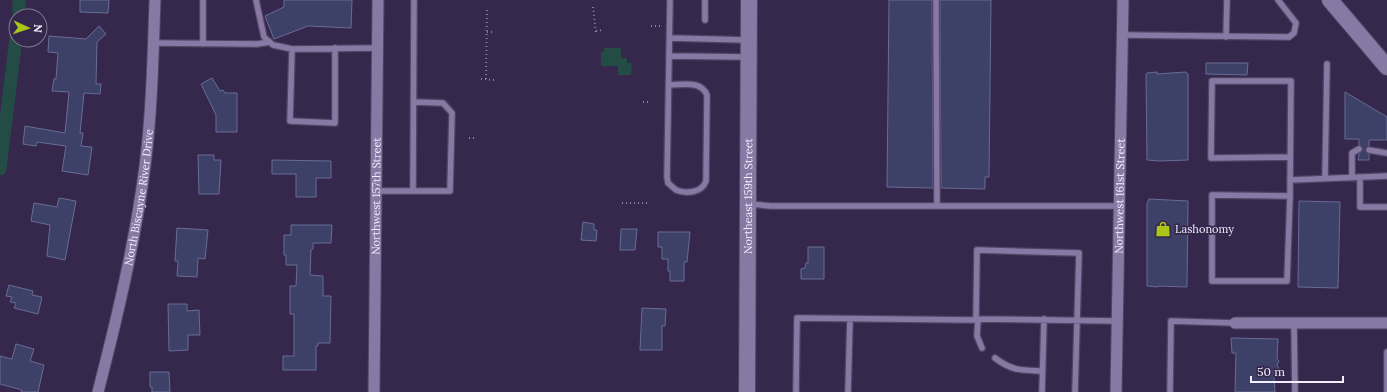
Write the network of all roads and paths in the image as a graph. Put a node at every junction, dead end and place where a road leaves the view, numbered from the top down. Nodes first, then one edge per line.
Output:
1 (155, 0) edge
2 (203, 0) edge
3 (256, 0) edge
4 (378, 0) edge
5 (414, 0) edge
6 (670, 0) edge
7 (705, 0) edge
8 (749, 0) edge
9 (936, 0) edge
10 (1123, 0) edge
11 (1227, 0) edge
12 (1278, 0) edge
13 (1330, 0) edge
14 (487, 6) dead end
15 (593, 7) dead end
16 (704, 20) dead end
17 (651, 26) dead end
18 (662, 26) dead end
19 (603, 30) dead end
20 (596, 31) junction
21 (487, 32) junction
22 (495, 32) dead end
23 (596, 34) dead end
24 (1123, 35) junction
25 (1226, 37) junction
26 (670, 38) junction
27 (749, 40) junction
28 (270, 42) junction
29 (153, 43) junction
30 (203, 44) junction
31 (335, 48) junction
32 (378, 48) junction
33 (292, 49) junction
34 (670, 56) junction
35 (749, 57) junction
36 (1327, 64) dead end
37 (1387, 67) edge
38 (481, 79) dead end
39 (486, 79) junction
40 (495, 80) dead end
41 (669, 85) junction
42 (414, 102) junction
43 (643, 102) dead end
44 (650, 102) dead end
45 (469, 138) dead end
46 (474, 138) dead end
47 (1359, 150) dead end
48 (1369, 150) dead end
49 (1387, 153) edge
50 (1290, 157) junction
51 (1387, 176) edge
52 (1352, 177) junction
53 (1325, 178) junction
54 (1360, 178) junction
55 (1290, 180) junction
56 (376, 191) junction
57 (413, 191) junction
58 (1290, 196) junction
59 (622, 203) dead end
60 (649, 203) dead end
61 (748, 204) junction
62 (937, 206) junction
63 (1120, 206) junction
64 (1387, 207) edge
65 (850, 318) junction
66 (1044, 319) junction
67 (1077, 320) junction
68 (1117, 321) junction
69 (1235, 323) joint
70 (1294, 323) junction
71 (1387, 323) edge
72 (982, 348) dead end
73 (1387, 352) edge
74 (995, 358) dead end
75 (1042, 371) junction
76 (98, 392) edge
77 (374, 392) edge
78 (747, 392) edge
79 (796, 392) edge
80 (848, 392) edge
81 (1042, 392) edge
82 (1075, 392) edge
83 (1116, 392) edge
84 (1170, 392) edge
85 (1295, 392) edge
86 (1387, 392) edge

1 - 29 street, North Biscayne River Drive
2 - 30 lane
3 - 28 lane
4 - 32 street, Northwest 157th Street
5 - 42 lane
6 - 26 lane
7 - 16 lane
8 - 27 street, Northeast 159th Street
9 - 62 lane
10 - 24 street, Northwest 161st Street
11 - 25 lane
12 - 25 lane
13 - 37 street
14 - 21 path
15 - 20 path
17 - 18 path
19 - 20 path
20 - 23 path
21 - 22 path
21 - 39 path
24 - 25 lane
24 - 63 street, Northwest 161st Street
26 - 27 lane
26 - 34 lane
27 - 35 street, Northeast 159th Street
28 - 30 lane
28 - 33 lane
29 - 30 lane
29 - 76 street, North Biscayne River Drive
31 - 32 lane
31 - 33 lane
31 - 33 lane
32 - 56 street, Northwest 157th Street
34 - 35 lane
34 - 41 lane
35 - 61 street, Northeast 159th Street
36 - 53 lane
38 - 39 path
39 - 40 path
41 - 41 lane
42 - 57 lane
42 - 57 lane
43 - 44 path
45 - 46 path
47 - 52 lane
48 - 49 lane
50 - 50 lane
50 - 55 lane
51 - 54 lane
52 - 53 lane
52 - 54 lane
53 - 55 lane
54 - 64 lane
55 - 58 lane
56 - 57 lane
56 - 77 street, Northwest 157th Street
58 - 58 lane
59 - 60 path
61 - 62 lane
61 - 78 street, Northeast 159th Street
62 - 63 lane
63 - 68 street, Northwest 161st Street
65 - 67 lane
65 - 79 lane
65 - 80 lane
66 - 67 lane
66 - 72 lane
66 - 75 lane
67 - 68 lane
67 - 82 lane
68 - 83 street, Northwest 161st Street
69 - 70 street
69 - 84 lane
70 - 71 street
70 - 85 lane
73 - 86 lane
74 - 75 lane
75 - 81 lane

